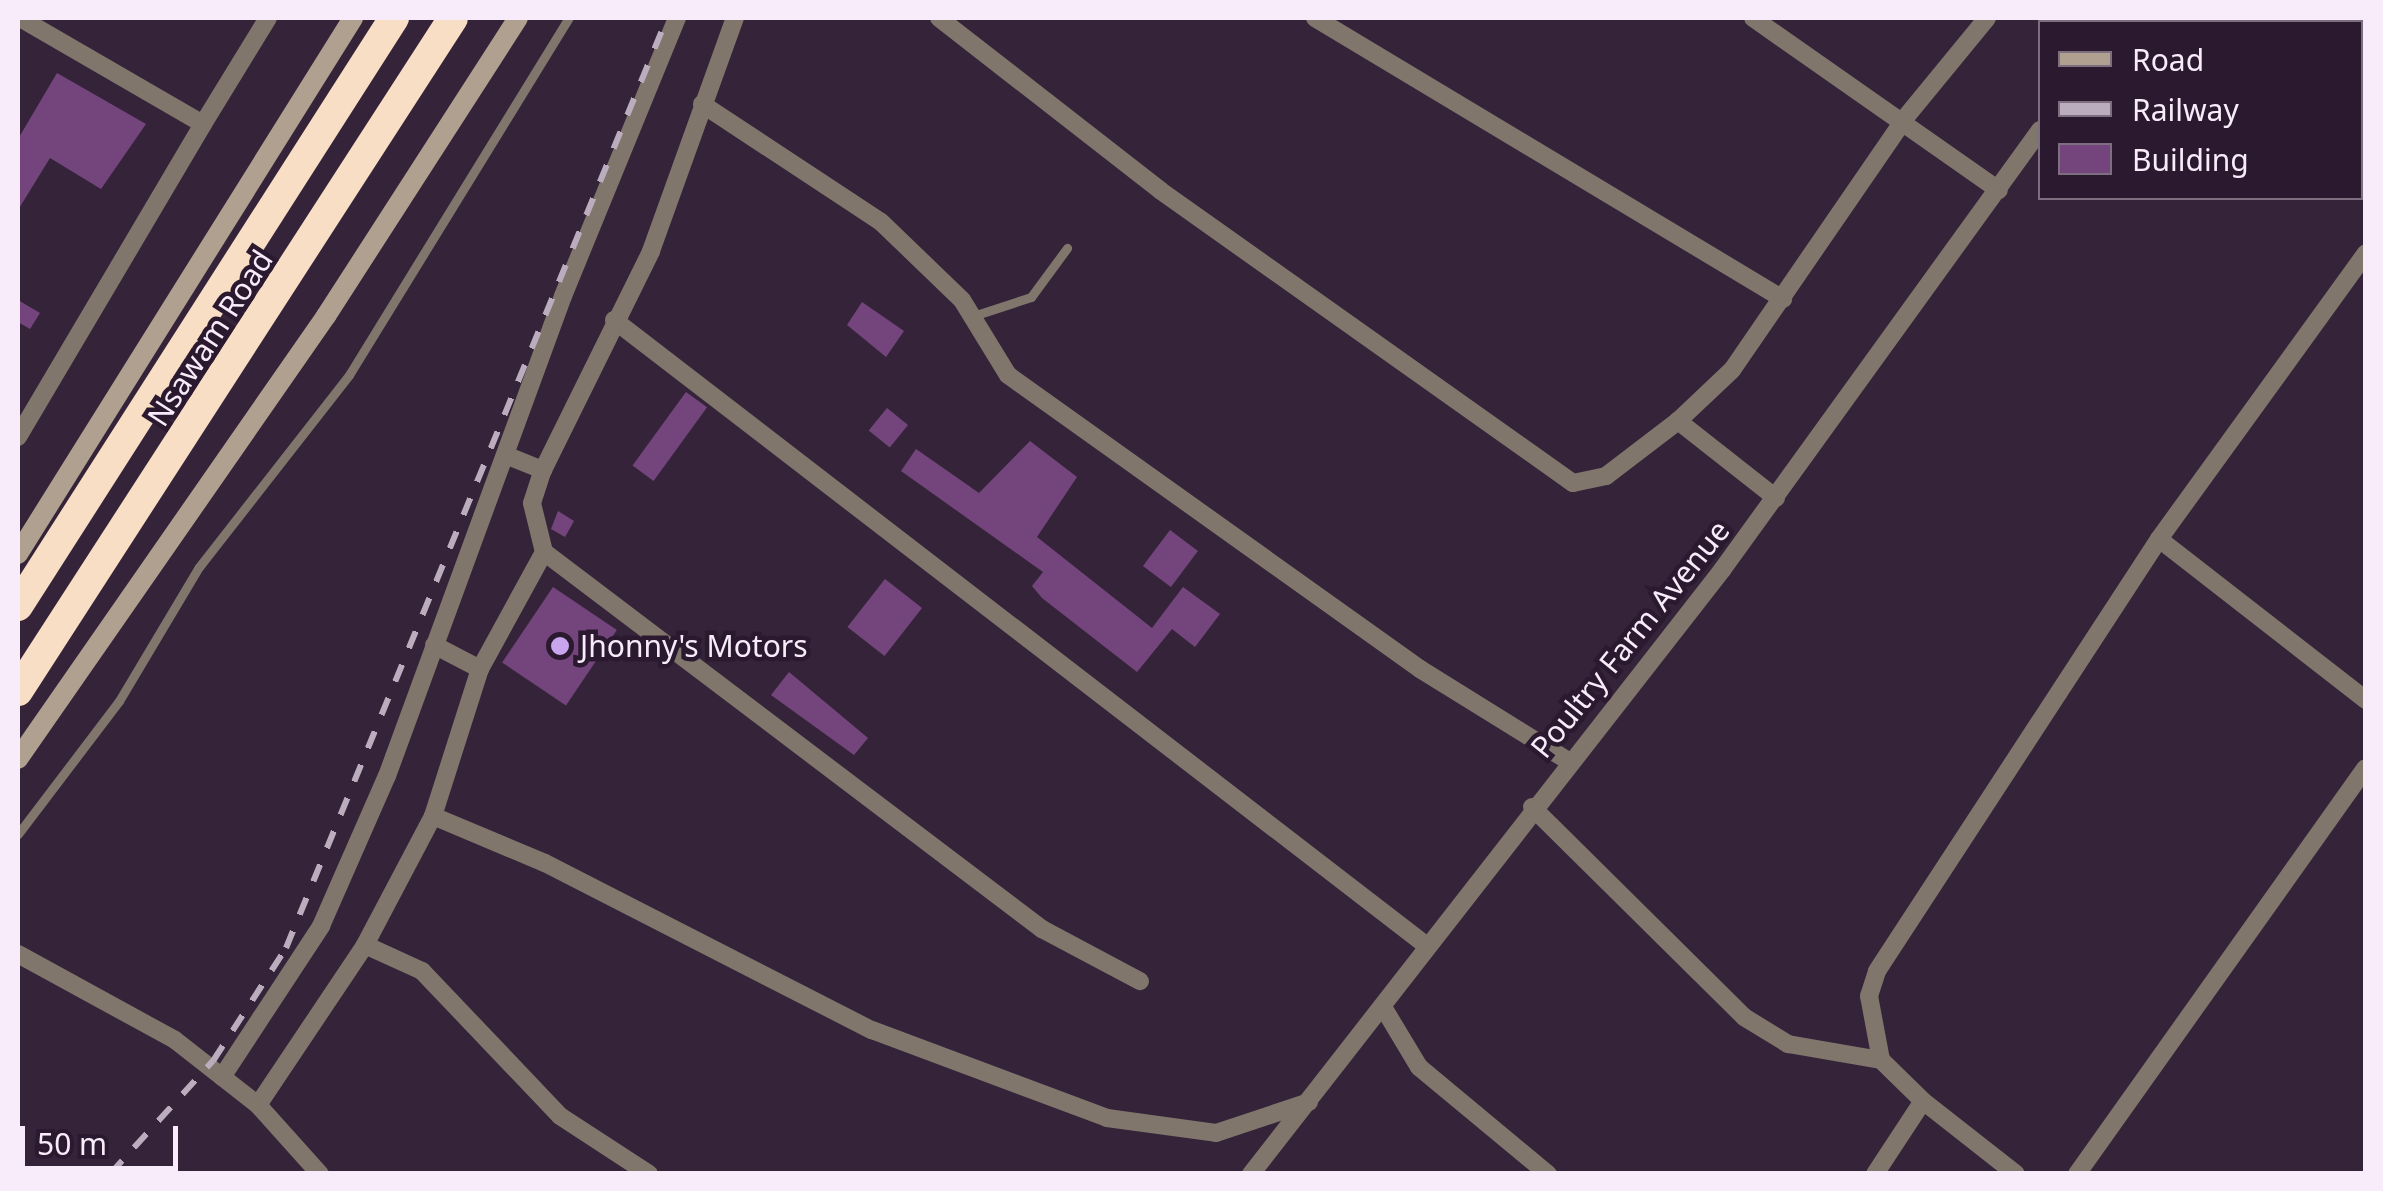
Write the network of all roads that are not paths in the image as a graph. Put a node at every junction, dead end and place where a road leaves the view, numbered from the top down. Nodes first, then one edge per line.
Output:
1 (20, 18) edge
2 (268, 18) edge
3 (353, 18) edge
4 (394, 18) edge
5 (453, 18) edge
6 (518, 18) edge
7 (569, 18) edge
8 (677, 18) edge
9 (735, 18) edge
10 (939, 18) edge
11 (1314, 18) edge
12 (1753, 18) edge
13 (1987, 18) edge
14 (702, 104) junction
15 (1904, 118) junction
16 (203, 124) junction
17 (2038, 133) edge
18 (2000, 190) junction
19 (1067, 248) dead end
20 (2366, 253) edge
21 (1783, 299) junction
22 (972, 317) junction
23 (614, 320) junction
24 (1678, 422) junction
25 (18, 438) edge
26 (508, 456) junction
27 (543, 470) junction
28 (1776, 498) junction
29 (2160, 539) junction
30 (544, 552) junction
31 (18, 554) edge
32 (18, 606) edge
33 (434, 645) junction
34 (480, 669) junction
35 (18, 691) edge
36 (2366, 700) edge
37 (18, 759) edge
38 (1567, 760) junction
39 (2366, 768) edge
40 (1532, 807) junction
41 (432, 816) junction
42 (18, 834) edge
43 (365, 945) junction
44 (1426, 945) junction
45 (18, 954) edge
46 (1140, 981) dead end
47 (1383, 1007) junction
48 (1880, 1060) junction
49 (222, 1077) junction
50 (1923, 1101) junction
51 (1309, 1102) junction
52 (258, 1105) junction
53 (320, 1174) edge
54 (649, 1174) edge
55 (1250, 1174) edge
56 (1548, 1174) edge
57 (1875, 1174) edge
58 (2016, 1174) edge
59 (2077, 1174) edge

1 - 16 street
2 - 16 street
3 - 31 main road
4 - 32 highway, Nsawam Road
5 - 35 highway, Nsawam Road
6 - 37 main road
7 - 42 lane
8 - 26 street
9 - 14 street
10 - 24 street
11 - 21 street
12 - 15 street
13 - 15 street
14 - 22 street
14 - 23 street
15 - 18 street
15 - 21 street
16 - 25 street
17 - 18 street, Poultry Farm Avenue
18 - 28 street, Poultry Farm Avenue
19 - 22 lane
20 - 29 street
21 - 24 street
22 - 38 street
23 - 27 street
23 - 44 street
24 - 28 street
26 - 27 street
26 - 33 street
27 - 30 street
28 - 38 street, Poultry Farm Avenue
29 - 36 street
29 - 48 street
30 - 34 street
30 - 46 street
33 - 34 street
33 - 49 street
34 - 41 street
38 - 40 street, Poultry Farm Avenue
39 - 59 street
40 - 44 street, Poultry Farm Avenue
40 - 48 street
41 - 43 street
41 - 51 street
43 - 52 street
43 - 54 street
44 - 47 street, Poultry Farm Avenue
45 - 49 street
47 - 51 street, Poultry Farm Avenue
47 - 56 street
48 - 50 street
49 - 52 street
50 - 57 street
50 - 58 street
51 - 55 street, Poultry Farm Avenue
52 - 53 street

